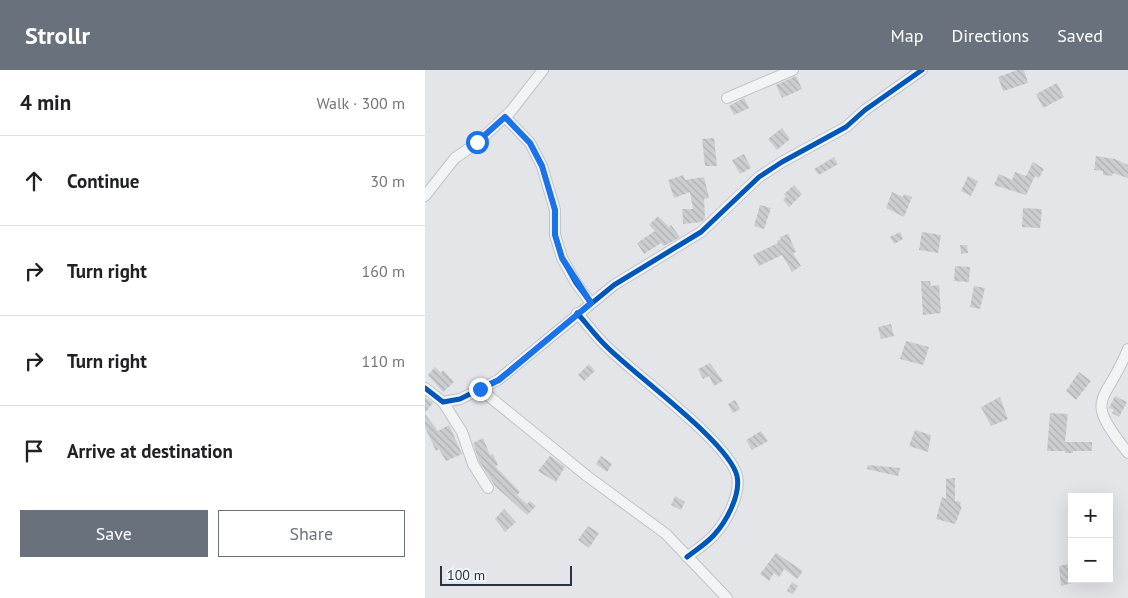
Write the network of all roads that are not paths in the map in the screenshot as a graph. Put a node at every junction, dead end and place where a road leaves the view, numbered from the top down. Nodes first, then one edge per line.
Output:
1 (543, 70) edge
2 (793, 70) edge
3 (922, 70) edge
4 (727, 98) dead end
5 (505, 117) junction
6 (425, 196) edge
7 (591, 303) junction
8 (577, 313) junction
9 (1128, 349) edge
10 (425, 388) edge
11 (480, 389) junction
12 (443, 402) junction
13 (1128, 453) edge
14 (488, 488) dead end
15 (687, 557) junction
16 (727, 598) edge

1 - 5 street
2 - 4 street
3 - 7 street
5 - 6 street
5 - 7 street
7 - 8 street
8 - 11 street
8 - 15 street
9 - 13 street
10 - 12 street
11 - 12 street
11 - 15 street
12 - 14 street
15 - 16 street

